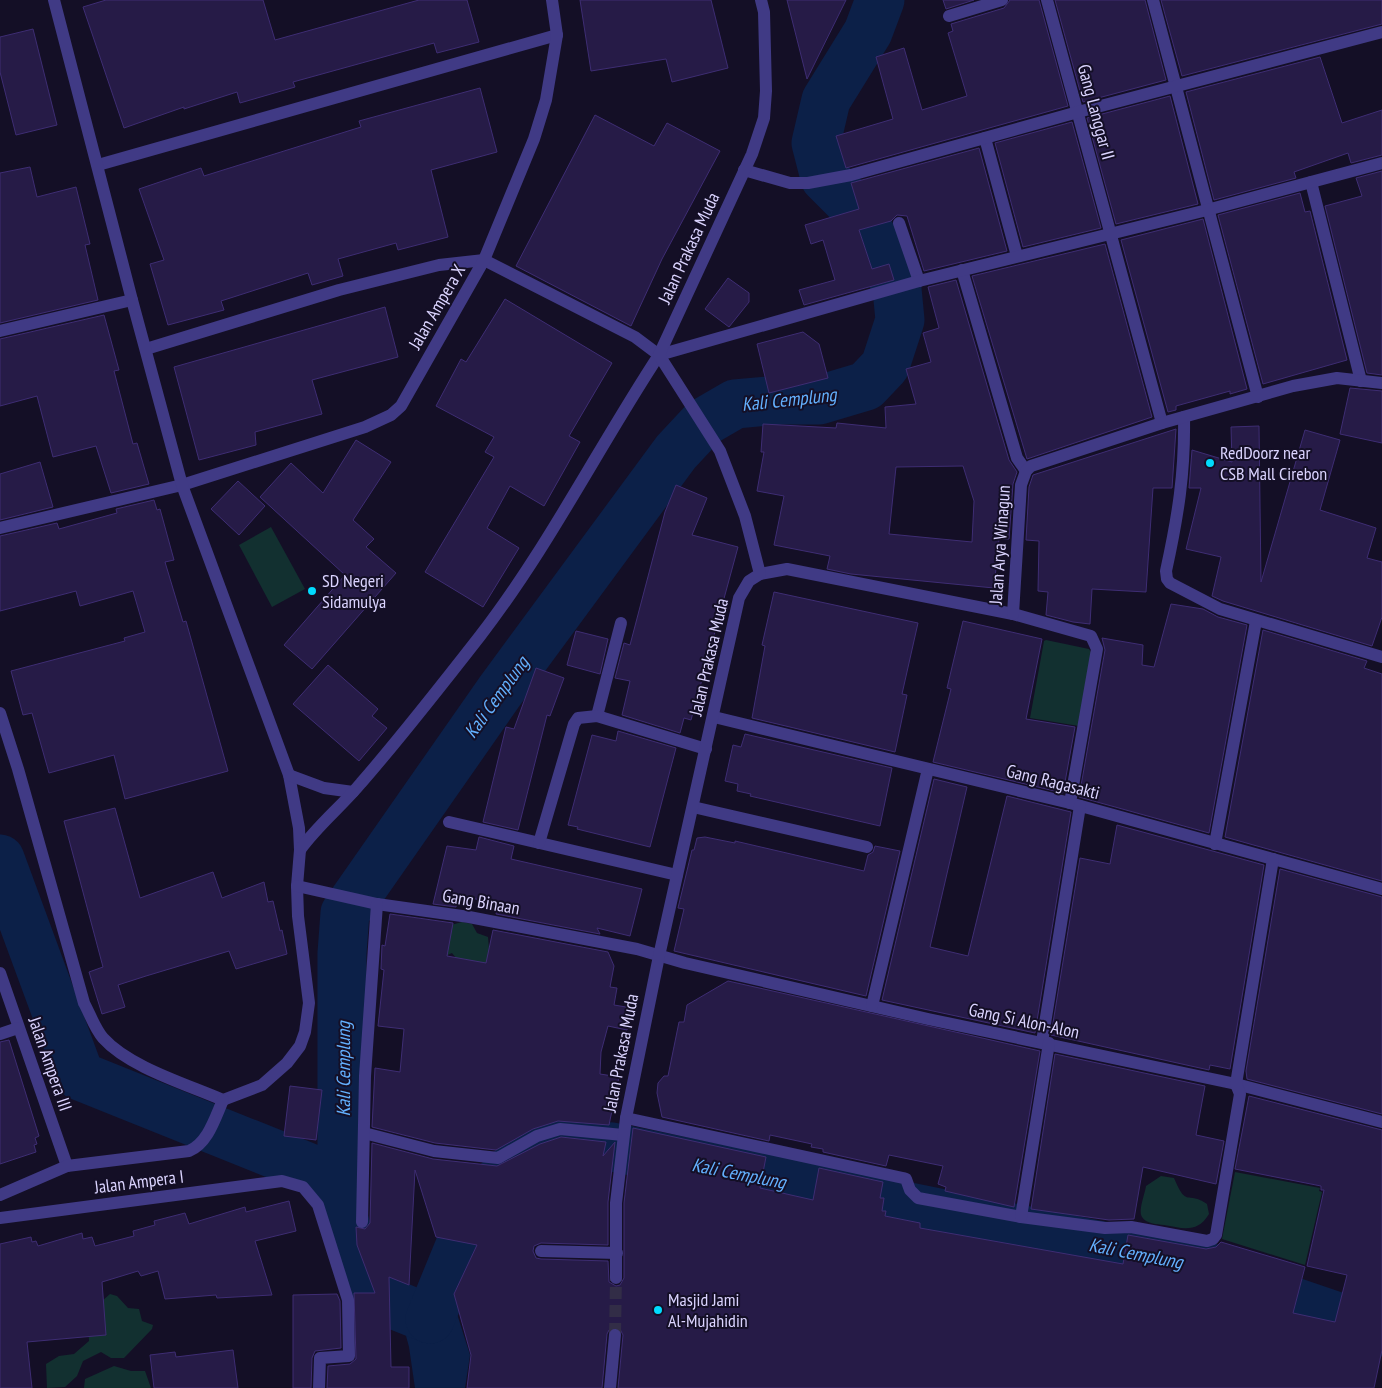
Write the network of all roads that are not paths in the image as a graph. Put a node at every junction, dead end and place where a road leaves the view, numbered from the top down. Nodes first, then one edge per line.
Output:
1 (54, 0) edge
2 (552, 0) edge
3 (762, 0) edge
4 (1002, 0) edge
5 (1047, 0) edge
6 (1153, 0) edge
7 (949, 16) dead end
8 (1382, 32) edge
9 (557, 35) junction
10 (1175, 87) junction
11 (1078, 112) junction
12 (985, 138) junction
13 (1382, 163) edge
14 (98, 165) junction
15 (744, 170) junction
16 (1311, 182) junction
17 (1207, 210) junction
18 (899, 222) dead end
19 (1111, 232) junction
20 (1017, 256) junction
21 (484, 260) junction
22 (962, 270) junction
23 (916, 282) junction
24 (132, 300) junction
25 (0, 331) edge
26 (146, 349) junction
27 (659, 355) junction
28 (1361, 381) junction
29 (1382, 384) edge
30 (1258, 397) junction
31 (1184, 417) junction
32 (1162, 423) junction
33 (1026, 471) junction
34 (182, 485) junction
35 (0, 528) edge
36 (760, 574) junction
37 (1013, 614) junction
38 (1256, 621) junction
39 (621, 623) dead end
40 (1382, 657) edge
41 (0, 713) edge
42 (597, 716) junction
43 (714, 717) junction
44 (706, 749) junction
45 (928, 769) junction
46 (289, 774) junction
47 (353, 792) junction
48 (1075, 804) junction
49 (692, 807) junction
50 (449, 822) dead end
51 (539, 844) junction
52 (1215, 844) junction
53 (866, 848) dead end
54 (300, 850) junction
55 (1273, 859) junction
56 (677, 876) junction
57 (297, 886) junction
58 (1382, 889) edge
59 (377, 904) junction
60 (659, 956) junction
61 (0, 973) edge
62 (872, 1006) junction
63 (18, 1028) junction
64 (0, 1034) edge
65 (1045, 1042) junction
66 (1236, 1084) junction
67 (223, 1100) junction
68 (626, 1118) junction
69 (1382, 1122) edge
70 (364, 1133) junction
71 (623, 1137) junction
72 (67, 1166) junction
73 (0, 1195) edge
74 (1021, 1216) junction
75 (0, 1218) edge
76 (362, 1222) dead end
77 (541, 1251) dead end
78 (617, 1253) junction
79 (616, 1278) tunnel mouth
80 (615, 1335) tunnel mouth
81 (319, 1388) edge
82 (610, 1388) edge

1 - 14 street
2 - 9 street, Jalan Ampera X
3 - 15 street, Jalan Prakasa Muda
4 - 7 street
5 - 11 street, Gang Langgar II
6 - 10 street
8 - 10 street
9 - 14 street
9 - 21 street, Jalan Ampera X
10 - 11 street
10 - 17 street
11 - 12 street
11 - 19 street, Gang Langgar II
12 - 15 street
12 - 20 street
13 - 16 street
14 - 24 street
15 - 27 street, Jalan Prakasa Muda
16 - 17 street
16 - 28 street
17 - 19 street
17 - 30 street
18 - 23 street
19 - 20 street
19 - 32 street, Gang Langgar II
20 - 22 street
21 - 26 street
21 - 27 street
21 - 34 street, Jalan Ampera X
22 - 23 street
22 - 33 street
23 - 27 street
24 - 25 street
24 - 26 street
26 - 34 street
27 - 36 street
27 - 47 street, Jalan Prakasa Muda
28 - 29 street, Jalan Arya Winagun
28 - 30 street, Jalan Arya Winagun
30 - 31 street, Jalan Arya Winagun
31 - 32 street, Jalan Arya Winagun
31 - 38 street
32 - 33 street, Jalan Arya Winagun
33 - 37 street, Jalan Arya Winagun
34 - 35 street, Jalan Ampera X
34 - 46 street
36 - 37 street, Jalan Arya Winagun
36 - 43 street, Jalan Prakasa Muda
37 - 48 street
38 - 40 street
38 - 52 street
39 - 42 street
41 - 67 street
42 - 44 street
42 - 51 street
43 - 44 street, Jalan Prakasa Muda
43 - 45 street, Gang Ragasakti
44 - 49 street, Jalan Prakasa Muda
45 - 48 street, Gang Ragasakti
45 - 62 street
46 - 47 street
46 - 54 street
47 - 54 street, Jalan Prakasa Muda
48 - 52 street, Gang Ragasakti
48 - 65 street
49 - 53 street
49 - 56 street, Jalan Prakasa Muda
50 - 51 street
51 - 56 street
52 - 55 street, Gang Ragasakti
54 - 57 street
55 - 58 street, Gang Ragasakti
55 - 66 street
56 - 60 street, Jalan Prakasa Muda
57 - 59 street, Gang Binaan
57 - 67 street
59 - 60 street, Gang Binaan
59 - 70 street
60 - 62 street, Gang Si Alon-Alon
60 - 68 street, Jalan Prakasa Muda
61 - 63 street, Jalan Ampera III
62 - 65 street, Gang Si Alon-Alon
63 - 64 street
63 - 72 street, Jalan Ampera III
65 - 66 street, Gang Si Alon-Alon
65 - 74 street
66 - 69 street, Gang Si Alon-Alon
66 - 74 street
67 - 72 street
68 - 71 street, Jalan Prakasa Muda
68 - 74 street
70 - 71 street
70 - 76 street
71 - 78 street, Jalan Prakasa Muda
72 - 73 street
75 - 81 street, Jalan Ampera I
77 - 78 street
78 - 79 street, Jalan Prakasa Muda
80 - 82 street

